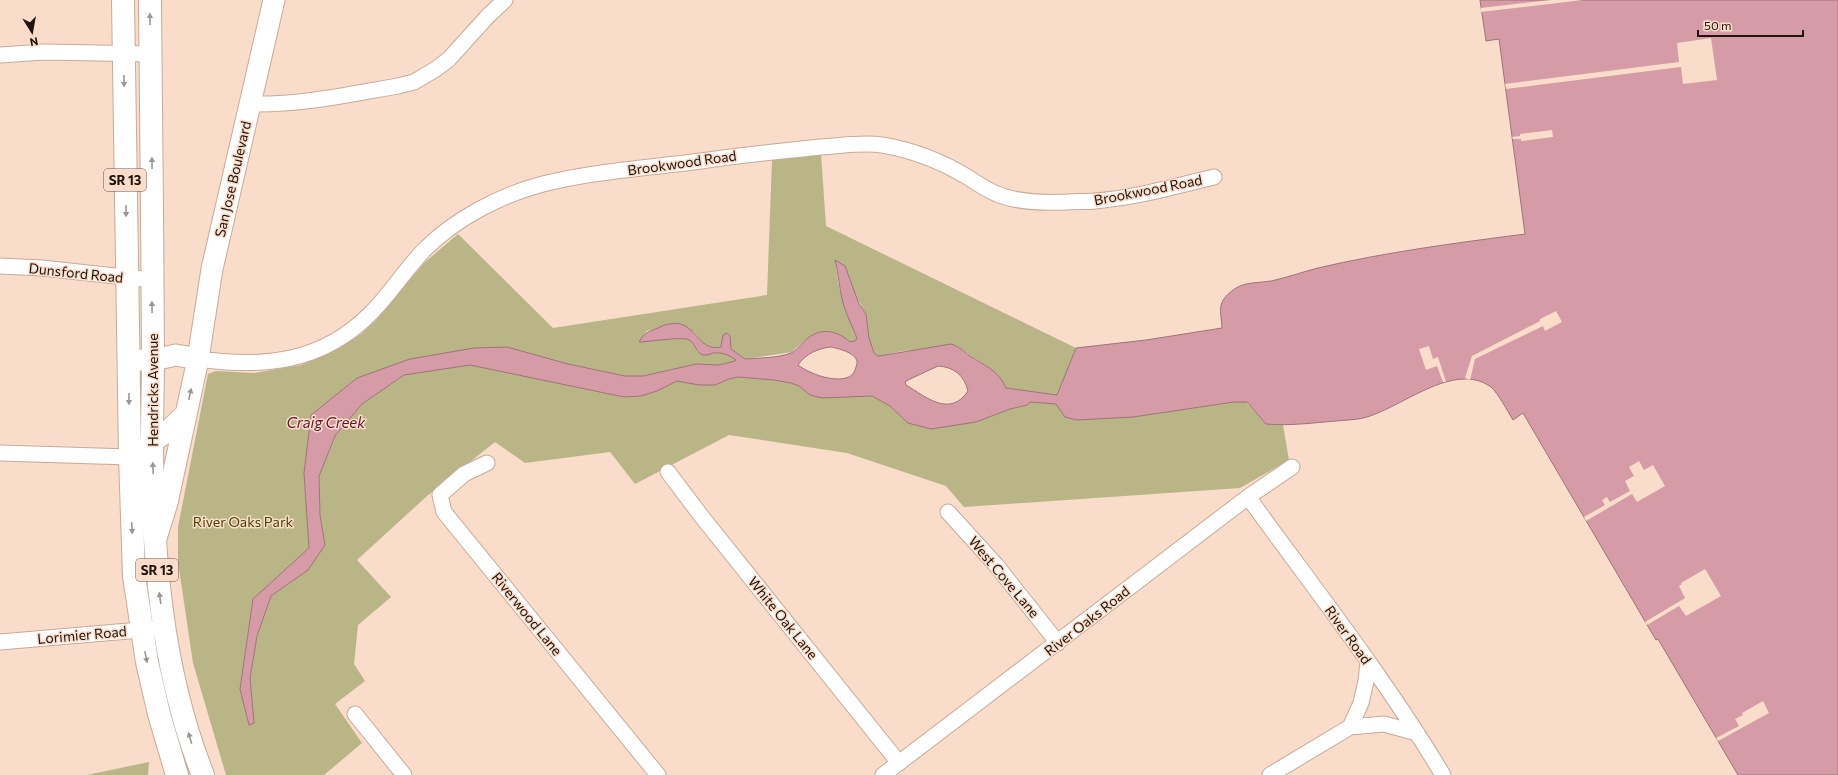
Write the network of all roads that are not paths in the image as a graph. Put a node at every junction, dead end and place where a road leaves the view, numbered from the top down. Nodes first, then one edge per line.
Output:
1 (123, 0) edge
2 (150, 0) edge
3 (274, 0) edge
4 (505, 0) edge
5 (123, 52) junction
6 (0, 54) edge
7 (151, 54) junction
8 (249, 104) junction
9 (1214, 177) dead end
10 (0, 266) edge
11 (127, 278) junction
12 (152, 280) junction
13 (198, 359) junction
14 (129, 360) junction
15 (153, 360) junction
16 (186, 414) junction
17 (152, 441) junction
18 (0, 453) edge
19 (130, 457) junction
20 (487, 463) dead end
21 (1292, 467) dead end
22 (668, 472) dead end
23 (1248, 497) junction
24 (948, 512) dead end
25 (155, 540) junction
26 (164, 627) junction
27 (141, 630) junction
28 (0, 642) edge
29 (1058, 643) junction
30 (1368, 662) junction
31 (355, 714) dead end
32 (1350, 727) junction
33 (1417, 733) junction
34 (899, 763) junction
35 (178, 775) edge
36 (203, 775) edge
37 (404, 775) edge
38 (658, 775) edge
39 (882, 775) edge
40 (1270, 775) edge
41 (1443, 775) edge

1 - 5 main road, Hendricks Avenue / SR 13
7 -> 2 main road, Hendricks Avenue / SR 13
3 - 8 street, San Jose Boulevard
4 - 8 street
5 - 6 street
5 - 7 street
5 -> 11 main road, Hendricks Avenue / SR 13
12 -> 7 main road, Hendricks Avenue / SR 13
8 - 13 street, San Jose Boulevard
9 - 13 street, Brookwood Road
10 - 11 street, Dunsford Road
11 - 12 street, Dunsford Road
11 - 14 main road, Hendricks Avenue / SR 13
15 -> 12 main road, Hendricks Avenue / SR 13
13 - 15 street
16 -> 13 street, San Jose Boulevard
14 - 15 street
14 -> 19 main road, Hendricks Avenue / SR 13
15 - 17 main road, Hendricks Avenue / SR 13
16 - 17 street
16 - 25 street, San Jose Boulevard
17 - 19 street
25 -> 17 main road, Hendricks Avenue / SR 13
18 - 19 street
19 -> 27 main road, Hendricks Avenue / SR 13
20 - 38 street, Riverwood Lane
21 - 23 street, River Oaks Road
22 - 34 street, White Oak Lane
23 - 29 street, River Oaks Road
23 - 30 street, River Road
24 - 29 street, West Cove Lane
26 -> 25 main road, Hendricks Avenue / SR 13
26 - 27 street, Lorimier Road
36 -> 26 main road, Hendricks Avenue / SR 13
27 - 28 street, Lorimier Road
27 -> 35 main road, Hendricks Avenue / SR 13
29 - 34 street, River Oaks Road
30 - 32 street
30 - 33 street, River Road
31 - 37 street
32 - 33 street
32 - 40 street
33 - 41 street, River Road
34 - 39 street, River Oaks Road

